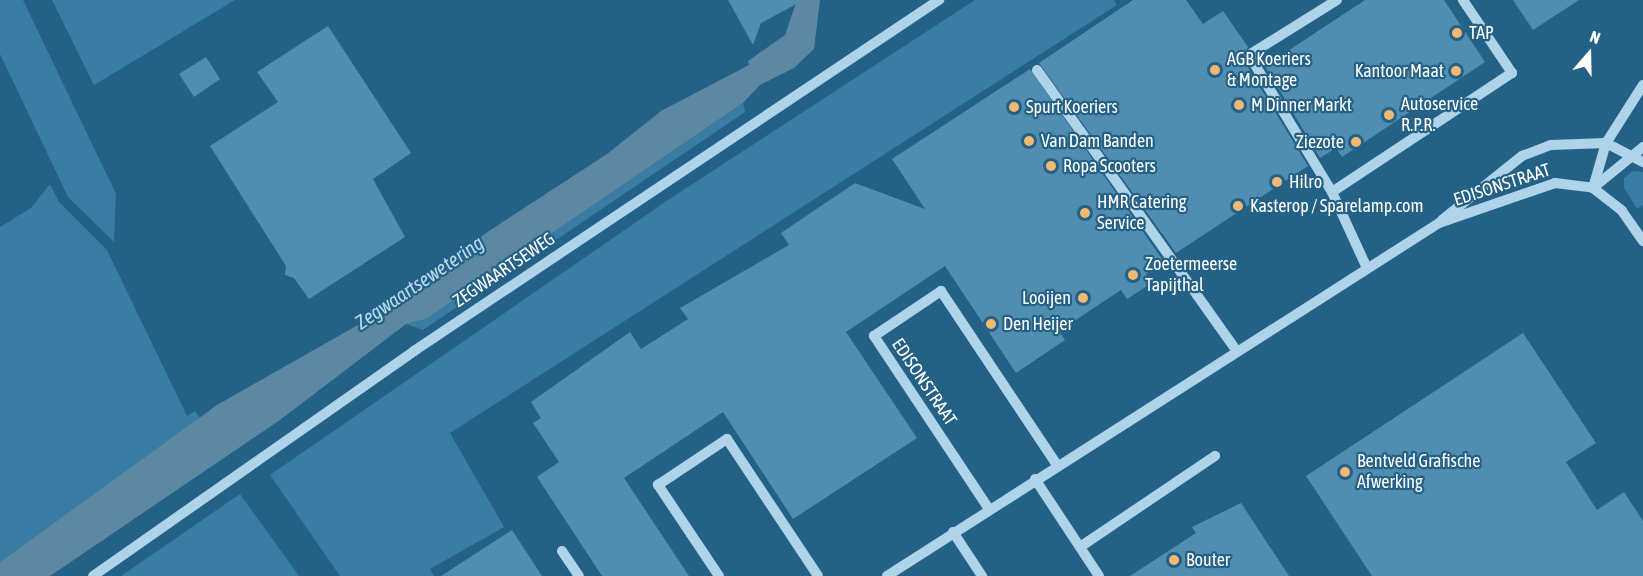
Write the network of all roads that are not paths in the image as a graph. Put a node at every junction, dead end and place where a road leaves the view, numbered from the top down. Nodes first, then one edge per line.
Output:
1 (939, 0) edge
2 (1336, 0) edge
3 (1463, 0) edge
4 (1037, 70) dead end
5 (1643, 84) edge
6 (1606, 144) junction
7 (1643, 147) edge
8 (1639, 160) edge
9 (1593, 188) junction
10 (1332, 192) junction
11 (1439, 223) junction
12 (1643, 242) edge
13 (1366, 266) junction
14 (1236, 350) junction
15 (1215, 456) dead end
16 (1057, 465) junction
17 (1035, 480) junction
18 (989, 509) junction
19 (953, 532) junction
20 (1080, 547) junction
21 (562, 551) dead end
22 (93, 576) edge
23 (579, 576) edge
24 (719, 576) edge
25 (818, 576) edge
26 (887, 576) edge
27 (982, 576) edge
28 (1099, 576) edge

1 - 22 street, ZEGWAARTSEWEG
2 - 10 street
3 - 10 street
4 - 14 street
5 - 6 street
6 - 8 street, EDISONSTRAAT
6 - 9 street
6 - 11 street, EDISONSTRAAT
7 - 8 street
8 - 9 street
9 - 11 street, EDISONSTRAAT
9 - 12 street
10 - 13 street
11 - 13 street, EDISONSTRAAT
13 - 14 street, EDISONSTRAAT
14 - 16 street, EDISONSTRAAT
15 - 20 street
16 - 17 street, EDISONSTRAAT
16 - 18 street, EDISONSTRAAT
17 - 18 street, EDISONSTRAAT
17 - 20 street
18 - 19 street, EDISONSTRAAT
19 - 26 street, EDISONSTRAAT
19 - 27 street
20 - 28 street
21 - 23 street
24 - 25 street

